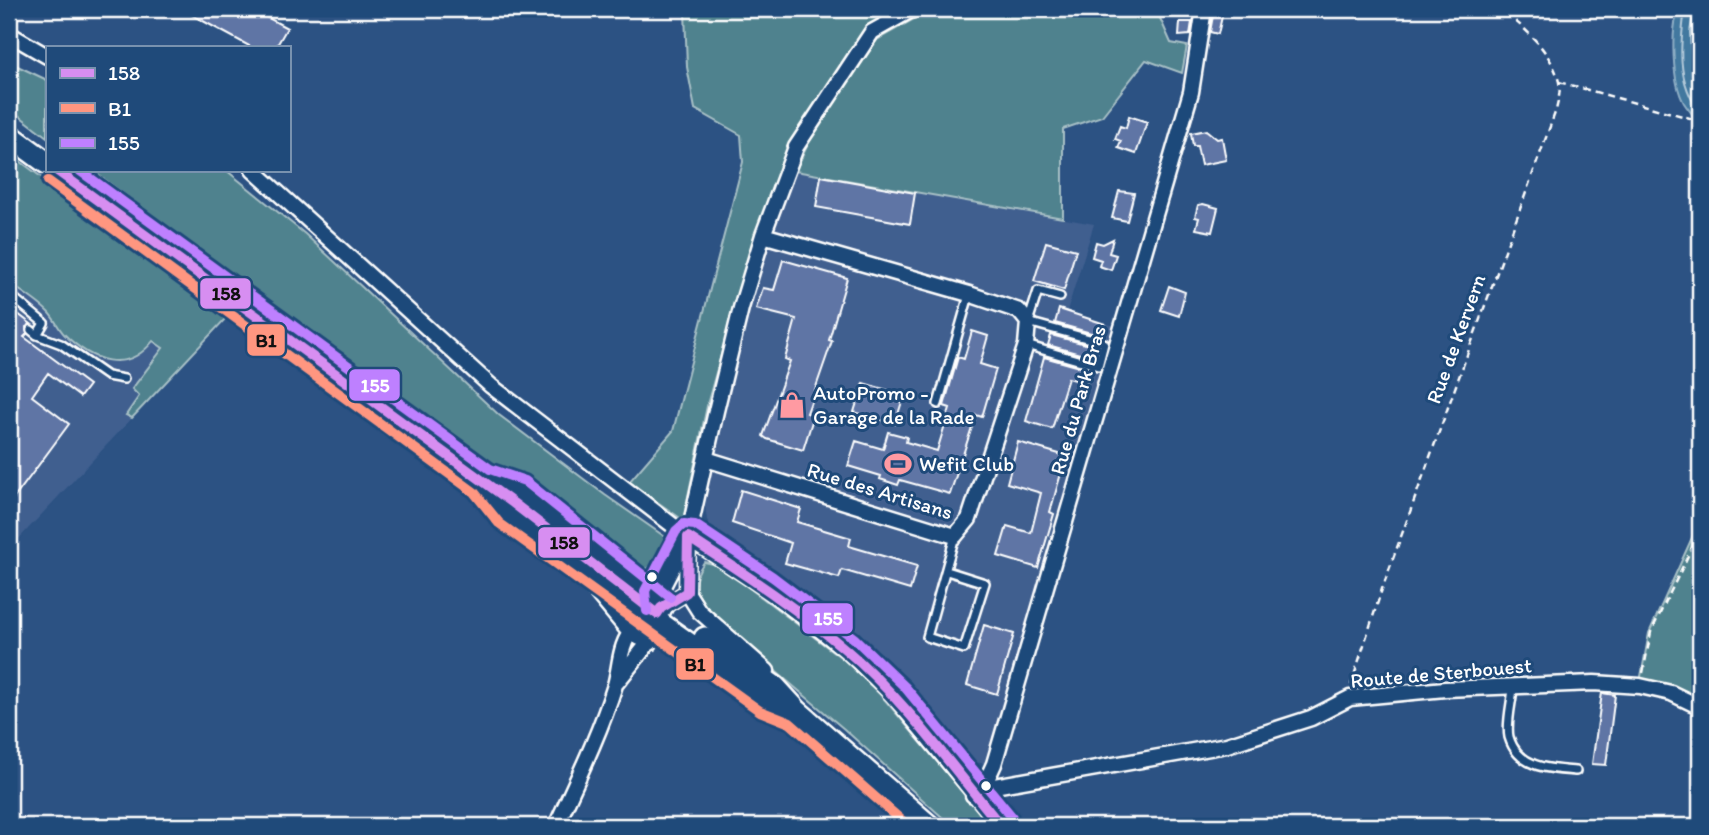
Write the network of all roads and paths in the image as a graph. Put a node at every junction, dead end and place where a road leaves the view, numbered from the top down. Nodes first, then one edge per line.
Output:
1 (914, 9) edge
2 (1204, 9) edge
3 (1499, 9) edge
4 (9, 34) edge
5 (46, 55) edge
6 (1559, 82) junction
7 (1697, 120) dead end
8 (9, 135) edge
9 (46, 162) edge
10 (59, 172) edge
11 (255, 172) edge
12 (764, 235) junction
13 (9, 294) edge
14 (969, 294) junction
15 (1060, 298) dead end
16 (1028, 321) junction
17 (1026, 345) junction
18 (124, 379) dead end
19 (938, 404) dead end
20 (706, 459) junction
21 (484, 482) junction
22 (1700, 531) edge
23 (955, 536) junction
24 (688, 537) junction
25 (947, 571) junction
26 (687, 592) junction
27 (656, 615) junction
28 (630, 634) junction
29 (650, 643) junction
30 (616, 683) junction
31 (1640, 686) junction
32 (1513, 688) junction
33 (1350, 698) junction
34 (1700, 707) edge
35 (797, 710) junction
36 (1576, 771) dead end
37 (978, 791) junction
38 (556, 826) edge
39 (929, 826) edge
40 (1001, 826) edge

1 - 12 street
2 - 37 street, Rue du Park Bras
3 - 6 path
4 - 5 street
6 - 7 path
6 - 33 path, Rue de Kervern
8 - 9 main road
10 - 21 main road
11 - 24 street
12 - 14 street
12 - 20 street
13 - 18 lane
14 - 16 street
14 - 19 lane
15 - 16 lane
16 - 17 street, Rue des Artisans
16 - 17 lane
17 - 23 street, Rue des Artisans
20 - 23 street, Rue des Artisans
20 - 24 street
21 - 27 main road
21 - 28 street
22 - 31 path
23 - 25 lane
24 - 26 street
24 - 27 street
24 - 37 street
25 - 25 lane
26 - 27 street
26 - 35 street
27 - 28 street
27 - 29 street
27 - 35 main road
28 - 29 street
28 - 30 street
29 - 30 street
30 - 38 street
31 - 32 street, Route de Sterbouest
31 - 34 street, Route de Sterbouest
32 - 33 street, Route de Sterbouest
32 - 36 lane
33 - 37 street, Route de Sterbouest
35 - 39 main road
37 - 40 street

